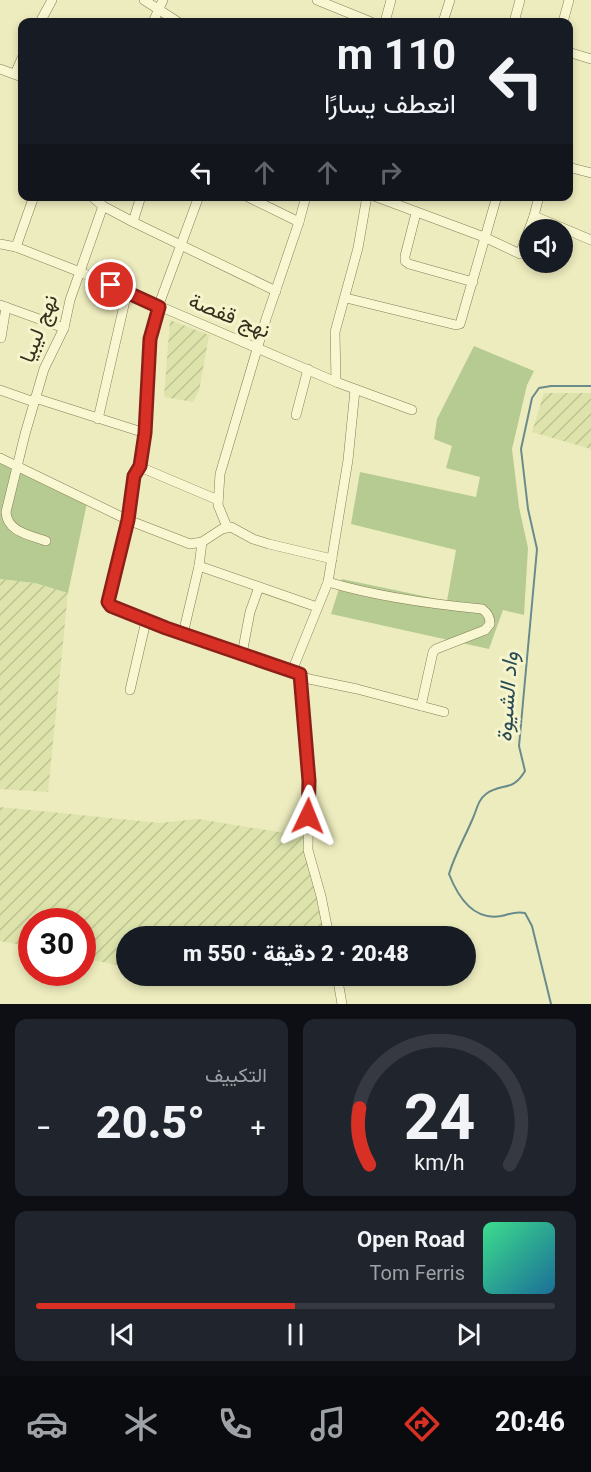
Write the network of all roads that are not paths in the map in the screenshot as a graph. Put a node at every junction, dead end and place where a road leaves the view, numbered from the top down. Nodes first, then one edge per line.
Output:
1 (52, 0) edge
2 (144, 0) edge
3 (163, 0) edge
4 (317, 0) edge
5 (391, 0) edge
6 (450, 0) edge
7 (520, 0) edge
8 (569, 0) edge
9 (158, 11) junction
10 (42, 18) edge
11 (155, 18) edge
12 (171, 18) edge
13 (361, 18) edge
14 (386, 18) edge
15 (444, 18) edge
16 (515, 18) edge
17 (564, 18) edge
18 (573, 53) edge
19 (591, 58) edge
20 (0, 69) edge
21 (18, 76) edge
22 (573, 168) edge
23 (591, 173) edge
24 (32, 201) edge
25 (97, 201) edge
26 (139, 201) edge
27 (197, 201) edge
28 (256, 201) edge
29 (305, 201) edge
30 (366, 201) edge
31 (386, 201) edge
32 (495, 201) edge
33 (538, 201) edge
34 (103, 206) junction
35 (416, 213) junction
36 (534, 216) junction
37 (133, 222) junction
38 (300, 222) junction
39 (484, 237) junction
40 (591, 240) edge
41 (0, 244) edge
42 (180, 246) junction
43 (16, 247) junction
44 (80, 272) junction
45 (473, 282) junction
46 (276, 291) junction
47 (127, 292) junction
48 (346, 298) junction
49 (3, 306) edge
50 (159, 307) junction
51 (64, 328) junction
52 (1, 338) edge
53 (257, 348) junction
54 (308, 369) junction
55 (336, 382) junction
56 (0, 390) edge
57 (355, 390) junction
58 (34, 400) junction
59 (412, 410) dead end
60 (296, 415) dead end
61 (98, 419) junction
62 (145, 433) junction
63 (0, 458) edge
64 (17, 466) junction
65 (140, 466) junction
66 (218, 500) junction
67 (128, 520) junction
68 (227, 527) junction
69 (46, 541) dead end
70 (202, 542) junction
71 (332, 559) junction
72 (199, 566) junction
73 (327, 582) junction
74 (259, 587) junction
75 (316, 607) junction
76 (146, 621) junction
77 (183, 634) junction
78 (242, 654) junction
79 (296, 673) junction
80 (130, 690) dead end
81 (421, 706) junction
82 (444, 712) dead end
83 (327, 926) edge
84 (339, 986) edge
85 (342, 1004) edge

1 - 10 street
2 - 9 street
3 - 9 street
4 - 13 street
5 - 14 street
6 - 15 street
7 - 16 street
8 - 17 street
9 - 11 street
9 - 12 street
18 - 19 street
20 - 21 street
22 - 23 street
24 - 43 street
25 - 34 street
26 - 37 street
27 - 42 street
28 - 38 street
29 - 38 street
30 - 48 street
31 - 35 street
32 - 39 street
33 - 36 street
34 - 37 street
34 - 44 street, نهج ليبيا
35 - 39 street
35 - 45 street
36 - 39 street
36 - 40 street
37 - 42 street
38 - 46 street
39 - 45 street
41 - 43 street, نهج قفصة
42 - 46 street
42 - 50 street
43 - 44 street, نهج قفصة
44 - 47 street, نهج قفصة
44 - 51 street, نهج ليبيا
45 - 48 street
46 - 53 street
47 - 50 street, نهج قفصة
47 - 61 street
48 - 55 street
49 - 51 street
49 - 52 street
50 - 53 street, نهج قفصة
50 - 62 street
51 - 58 street, نهج ليبيا
53 - 54 street, نهج قفصة
53 - 66 street
54 - 55 street, نهج قفصة
54 - 60 street
55 - 57 street, نهج قفصة
56 - 58 street
57 - 59 street, نهج قفصة
57 - 71 street
58 - 61 street
58 - 64 street, نهج ليبيا
61 - 62 street
62 - 65 street
63 - 64 street
64 - 67 street
64 - 69 street, نهج ليبيا
65 - 66 street
65 - 67 street
66 - 68 street
67 - 70 street
67 - 76 street
68 - 70 street
68 - 71 street
70 - 72 street
71 - 73 street
72 - 74 street
72 - 77 street
73 - 75 street
73 - 81 street
74 - 75 street
74 - 78 street
75 - 79 street
76 - 77 street
76 - 80 street
77 - 78 street
78 - 79 street
79 - 81 street
79 - 83 street
81 - 82 street
84 - 85 street

